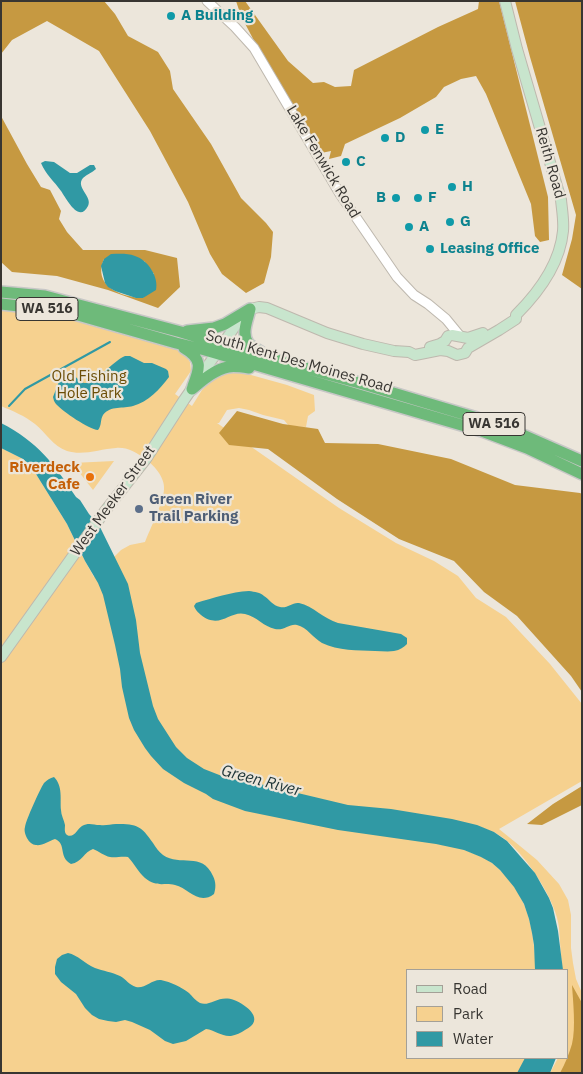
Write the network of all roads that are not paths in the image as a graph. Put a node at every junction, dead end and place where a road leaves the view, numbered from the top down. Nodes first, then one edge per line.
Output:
1 (207, 1) edge
2 (505, 1) edge
3 (1, 292) edge
4 (1, 304) edge
5 (250, 309) junction
6 (443, 318) junction
7 (181, 332) junction
8 (464, 341) junction
9 (176, 343) junction
10 (446, 343) junction
11 (220, 349) junction
12 (269, 363) junction
13 (192, 389) junction
14 (582, 461) edge
15 (582, 474) edge
16 (1, 657) edge

1 - 6 street, Lake Fenwick Road
2 - 8 main road, Reith Road
3 - 7 highway, South Kent Des Moines Road / WA 516
4 - 9 highway, South Kent Des Moines Road / WA 516
5 - 7 highway
5 - 10 main road, Reith Road
5 - 11 main road
5 - 12 highway
6 - 8 street, Lake Fenwick Road
6 - 10 street
7 - 11 highway, South Kent Des Moines Road / WA 516
8 - 10 main road, Reith Road
8 - 10 main road, Reith Road
9 - 11 highway, South Kent Des Moines Road / WA 516
9 - 13 highway
11 - 12 highway, South Kent Des Moines Road / WA 516
11 - 13 main road, West Meeker Street
12 - 13 highway
12 - 14 highway, South Kent Des Moines Road / WA 516
12 - 15 highway, South Kent Des Moines Road / WA 516
13 - 16 main road, West Meeker Street

